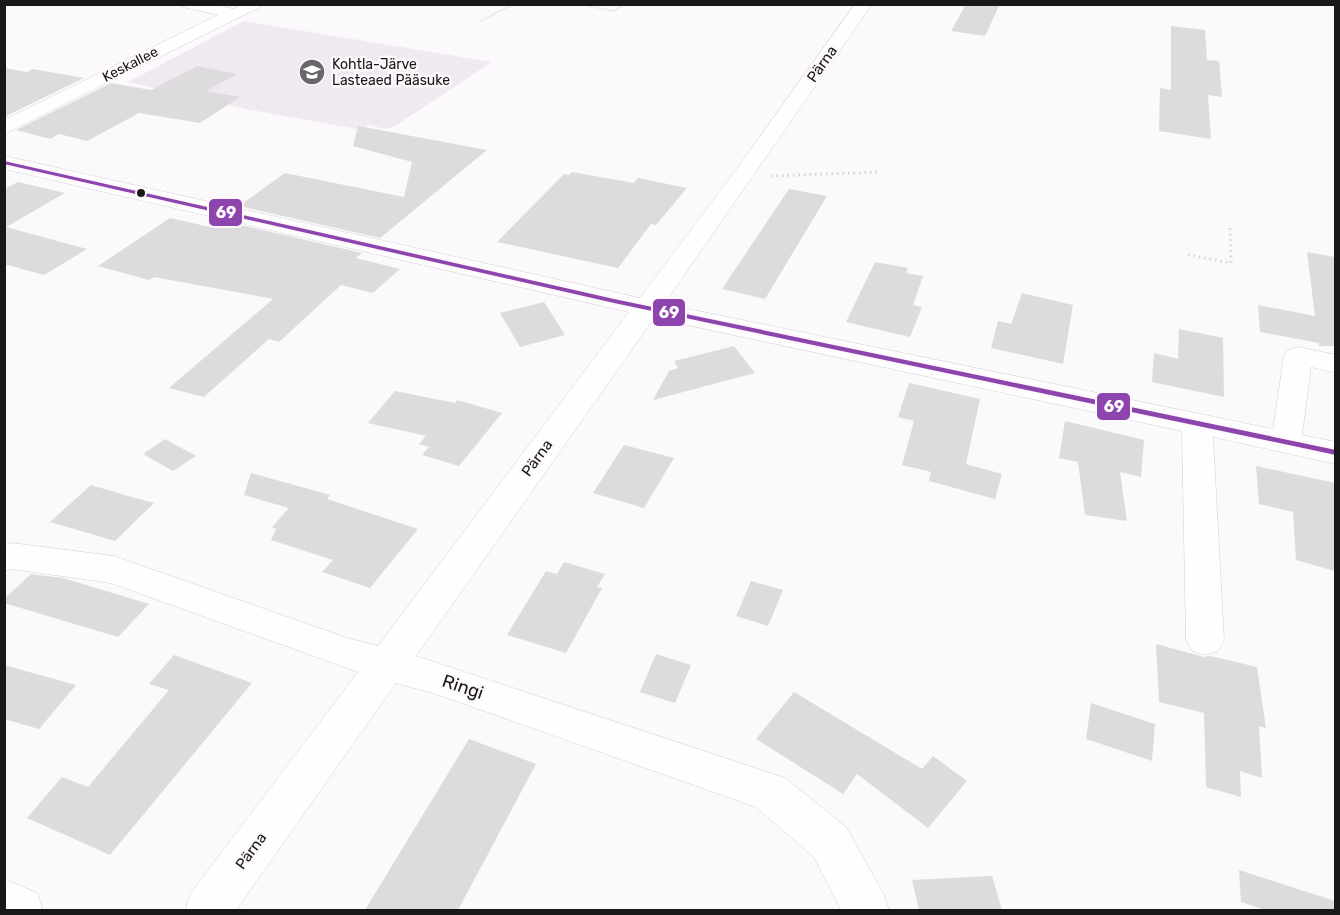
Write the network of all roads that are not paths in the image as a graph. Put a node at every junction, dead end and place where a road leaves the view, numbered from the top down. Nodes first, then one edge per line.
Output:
1 (258, 4) edge
2 (864, 4) edge
3 (201, 5) edge
4 (235, 14) junction
5 (4, 128) edge
6 (7, 162) edge
7 (647, 307) junction
8 (1335, 364) edge
9 (1197, 423) junction
10 (1286, 441) junction
11 (1335, 453) edge
12 (4, 558) edge
13 (1205, 640) dead end
14 (386, 664) junction
15 (4, 902) edge
16 (21, 910) edge
17 (208, 910) edge
18 (866, 910) edge

1 - 4 street, Keskallee
2 - 7 street, Pärna
3 - 4 street
4 - 5 street, Keskallee
6 - 7 street
7 - 9 street
7 - 14 street, Pärna
8 - 10 street
9 - 10 street
9 - 13 street
10 - 11 street
12 - 14 street, Ringi
14 - 17 street, Pärna
14 - 18 street, Ringi
15 - 16 street

